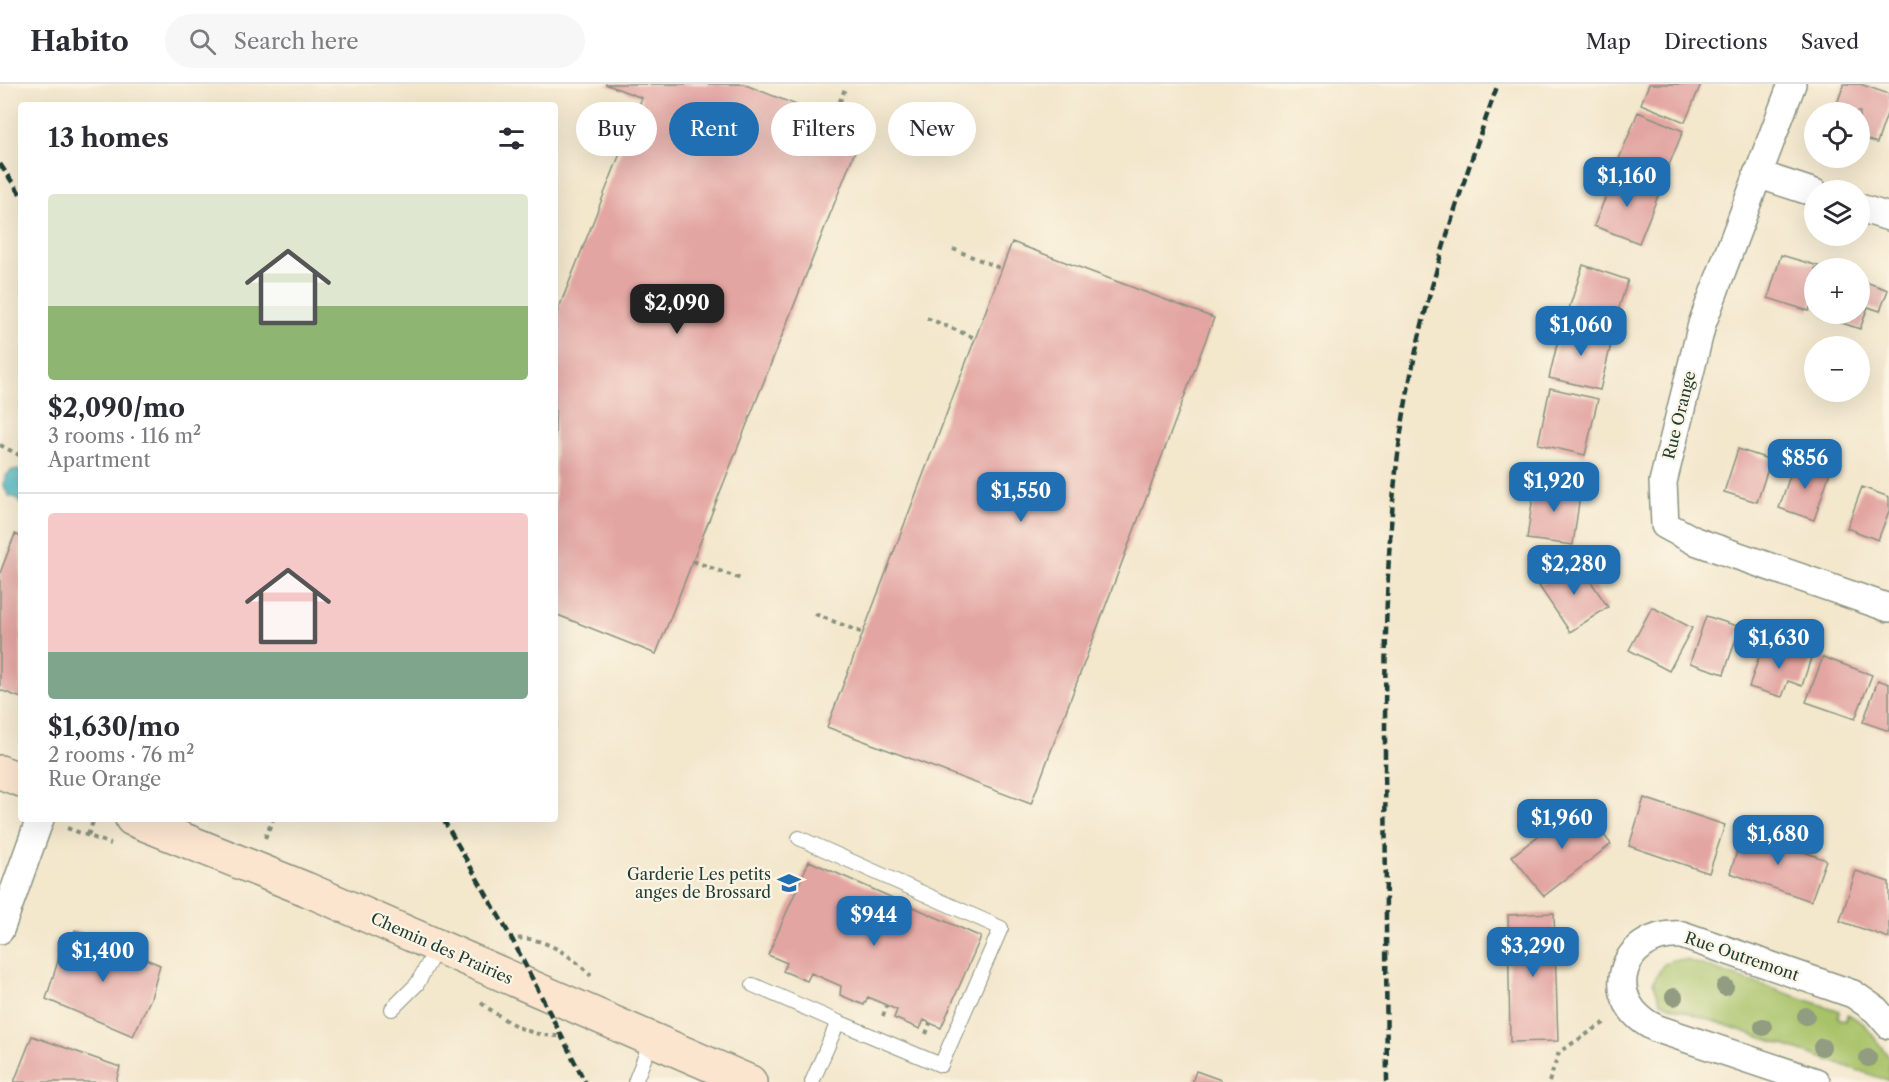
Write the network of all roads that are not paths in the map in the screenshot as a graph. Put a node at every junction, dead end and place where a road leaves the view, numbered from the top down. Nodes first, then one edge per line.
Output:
1 (1792, 84) edge
2 (1757, 174) junction
3 (1804, 189) edge
4 (1870, 211) edge
5 (1889, 217) edge
6 (1889, 608) edge
7 (0, 772) edge
8 (18, 779) edge
9 (39, 822) edge
10 (140, 822) edge
11 (799, 838) dead end
12 (0, 930) edge
13 (438, 946) junction
14 (753, 985) dead end
15 (392, 1009) dead end
16 (838, 1022) junction
17 (1889, 1024) edge
18 (652, 1040) junction
19 (634, 1082) edge
20 (750, 1082) edge
21 (812, 1082) edge
22 (1816, 1082) edge

1 - 2 street, Rue Orange
2 - 3 street
2 - 6 street, Rue Orange
4 - 5 street
7 - 8 street
9 - 12 street
10 - 13 street, Chemin des Prairies
11 - 16 lane
13 - 15 lane
13 - 18 street, Chemin des Prairies
14 - 16 lane
16 - 21 lane
17 - 22 street, Rue Outremont
18 - 19 lane
18 - 20 street, Chemin des Prairies

